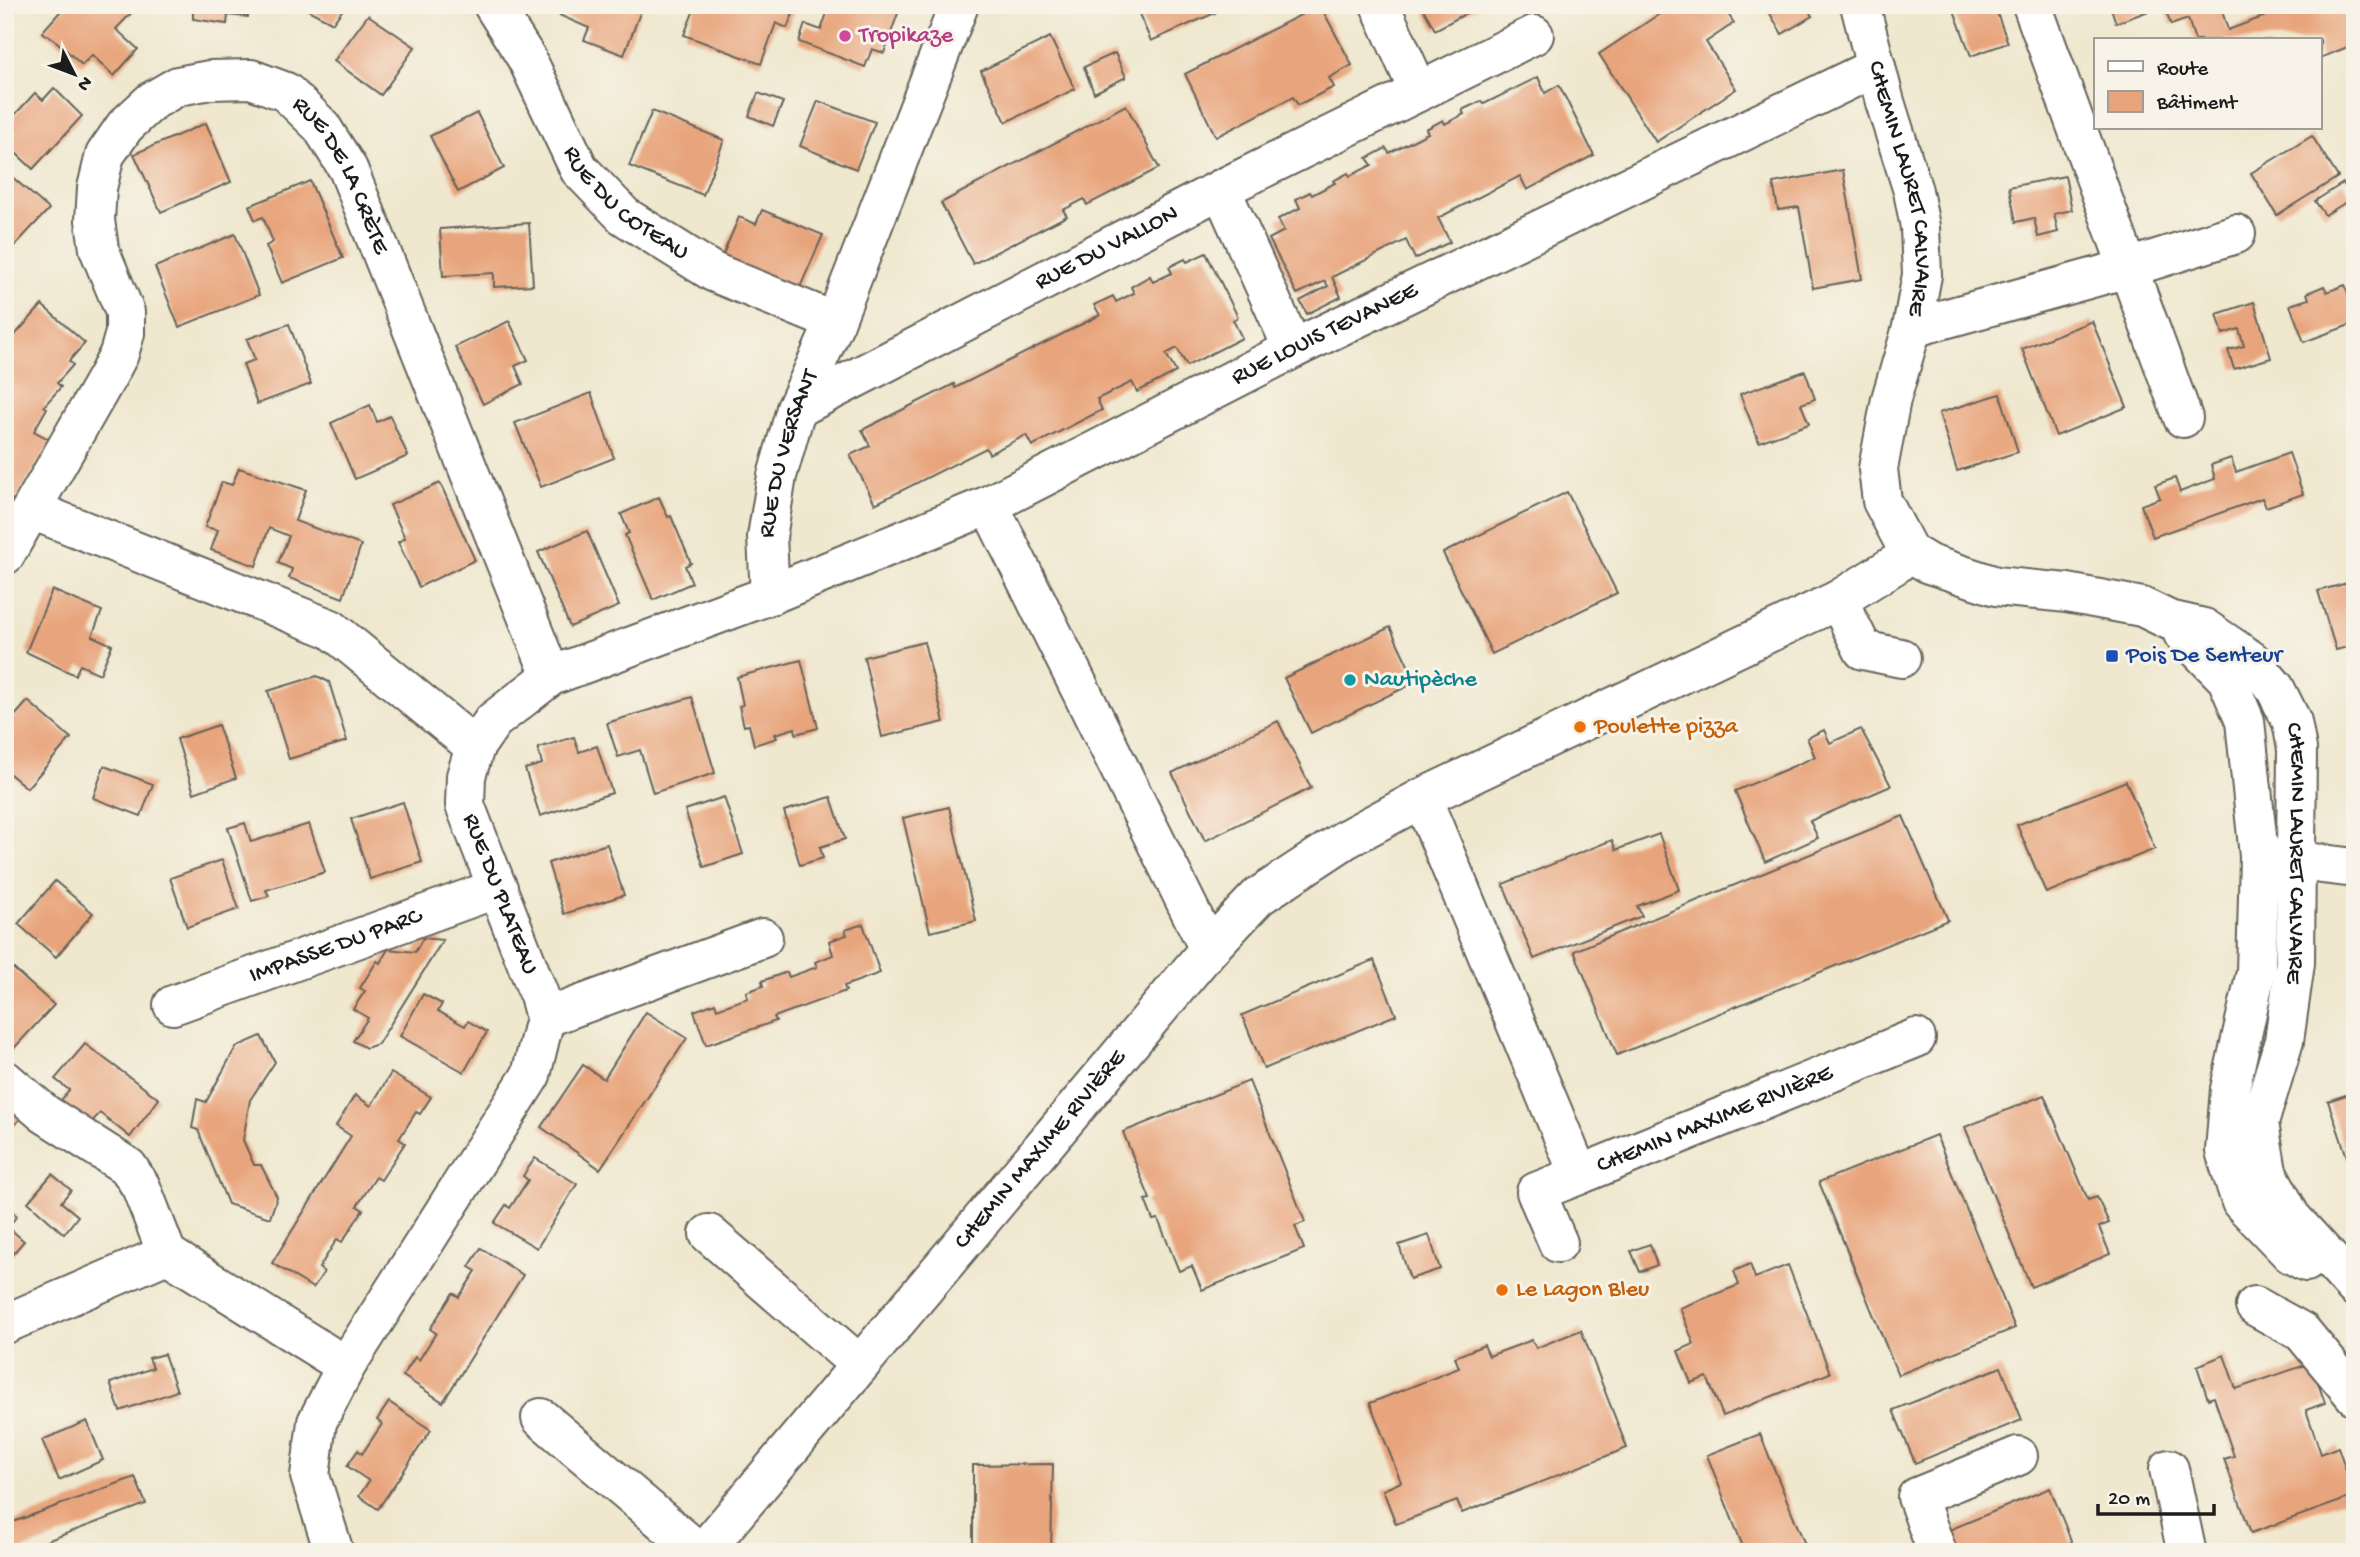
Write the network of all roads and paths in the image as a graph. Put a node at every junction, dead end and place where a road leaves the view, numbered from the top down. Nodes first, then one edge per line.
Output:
1 (493, 5) edge
2 (959, 5) edge
3 (1380, 5) edge
4 (1860, 5) edge
5 (2032, 5) edge
6 (1534, 35) dead end
7 (1876, 67) junction
8 (1418, 90) junction
9 (1221, 188) junction
10 (2236, 234) dead end
11 (2128, 268) junction
12 (835, 322) junction
13 (1912, 328) junction
14 (1293, 349) junction
15 (796, 409) junction
16 (2183, 418) dead end
17 (989, 505) junction
18 (16, 535) edge
19 (1909, 552) junction
20 (770, 595) junction
21 (1838, 600) junction
22 (2169, 620) junction
23 (1901, 658) dead end
24 (551, 676) junction
25 (475, 747) junction
26 (1422, 798) junction
27 (2259, 856) junction
28 (2296, 861) junction
29 (2355, 868) edge
30 (498, 888) junction
31 (763, 938) dead end
32 (1209, 949) junction
33 (173, 1005) dead end
34 (545, 1018) junction
35 (1916, 1038) dead end
36 (5, 1080) edge
37 (1579, 1175) junction
38 (709, 1234) dead end
39 (1558, 1243) dead end
40 (167, 1254) junction
41 (2354, 1286) edge
42 (2255, 1306) dead end
43 (5, 1324) edge
44 (860, 1365) junction
45 (346, 1366) junction
46 (2355, 1396) edge
47 (541, 1418) dead end
48 (2018, 1456) dead end
49 (2169, 1469) dead end
50 (334, 1552) edge
51 (701, 1552) edge
52 (1937, 1552) edge
53 (2183, 1552) edge

1 - 12 street, RUE DU COTEAU
2 - 12 street, RUE DU VERSANT
3 - 8 street
4 - 7 street, CHEMIN LAURET CALVAIRE
5 - 11 street
6 - 8 street, RUE DU VALLON
7 - 13 street, CHEMIN LAURET CALVAIRE
7 - 14 street, RUE LOUIS TEVANEE
8 - 9 street, RUE DU VALLON
9 - 14 street
9 - 15 street, RUE DU VALLON
10 - 11 street
11 - 13 street
11 - 16 street
12 - 15 street, RUE DU VERSANT
13 - 19 street, CHEMIN LAURET CALVAIRE
14 - 17 street, RUE LOUIS TEVANEE
15 - 20 street, RUE DU VERSANT
17 - 20 street, RUE LOUIS TEVANEE
17 - 32 street
18 - 24 street, RUE DE LA CRÈTE
18 - 25 street
19 - 21 street, CHEMIN MAXIME RIVIÈRE
19 - 22 street, CHEMIN LAURET CALVAIRE
20 - 24 street
21 - 23 street
21 - 26 street, CHEMIN MAXIME RIVIÈRE
22 - 27 street, CHEMIN LAURET CALVAIRE
22 - 28 street, CHEMIN LAURET CALVAIRE
24 - 25 street
25 - 30 street, RUE DU PLATEAU
26 - 32 street, CHEMIN MAXIME RIVIÈRE
26 - 37 street, CHEMIN MAXIME RIVIÈRE
27 - 28 street
27 - 41 street, CHEMIN LAURET CALVAIRE
28 - 29 street
28 - 41 street, CHEMIN LAURET CALVAIRE
30 - 33 street, IMPASSE DU PARC
30 - 34 street, RUE DU PLATEAU
31 - 34 street
32 - 44 street, CHEMIN MAXIME RIVIÈRE
34 - 45 street
35 - 37 street, CHEMIN MAXIME RIVIÈRE
36 - 40 street
37 - 39 street
38 - 44 street
40 - 43 street
40 - 45 street
42 - 46 street
44 - 51 street, CHEMIN MAXIME RIVIÈRE
45 - 50 street
47 - 51 street
48 - 52 street
49 - 53 street

